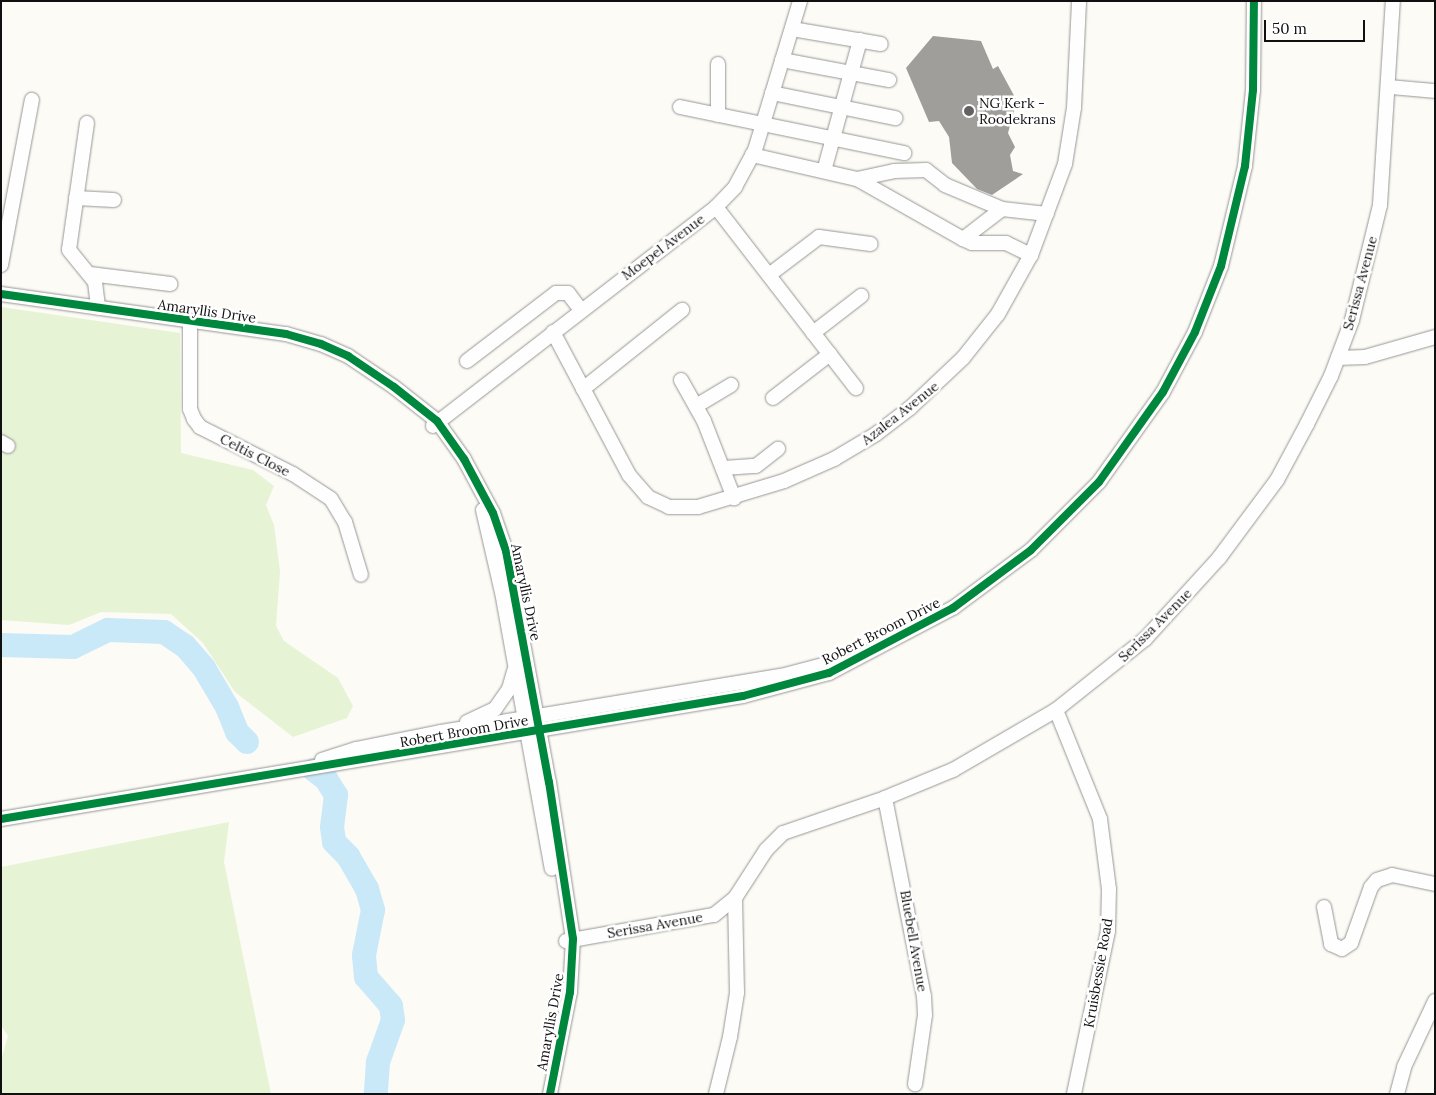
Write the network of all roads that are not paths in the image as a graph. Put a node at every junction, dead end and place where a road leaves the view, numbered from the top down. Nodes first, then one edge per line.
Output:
1 (1080, 1) edge
2 (1254, 1) edge
3 (1393, 1) edge
4 (798, 2) edge
5 (792, 29) junction
6 (860, 40) junction
7 (881, 44) dead end
8 (782, 60) junction
9 (718, 64) dead end
10 (851, 73) junction
11 (888, 80) dead end
12 (1390, 87) junction
13 (1435, 91) edge
14 (772, 94) junction
15 (32, 100) dead end
16 (680, 107) dead end
17 (841, 107) junction
18 (718, 115) junction
19 (895, 118) dead end
20 (86, 124) dead end
21 (762, 126) junction
22 (832, 139) junction
23 (904, 153) dead end
24 (752, 156) junction
25 (824, 171) junction
26 (858, 179) junction
27 (76, 198) junction
28 (114, 200) dead end
29 (716, 207) junction
30 (1002, 209) junction
31 (1047, 214) junction
32 (963, 239) junction
33 (871, 244) dead end
34 (1031, 255) junction
35 (1, 265) edge
36 (90, 274) junction
37 (768, 275) junction
38 (170, 284) dead end
39 (1, 294) edge
40 (861, 296) dead end
41 (98, 308) junction
42 (581, 310) junction
43 (682, 310) dead end
44 (190, 322) junction
45 (553, 332) junction
46 (813, 333) junction
47 (1435, 337) edge
48 (830, 354) junction
49 (1338, 358) junction
50 (467, 361) dead end
51 (681, 380) dead end
52 (731, 385) dead end
53 (856, 388) dead end
54 (583, 389) junction
55 (773, 398) dead end
56 (696, 406) junction
57 (435, 424) junction
58 (778, 449) dead end
59 (724, 468) junction
60 (734, 498) junction
61 (361, 575) dead end
62 (514, 666) junction
63 (1056, 710) junction
64 (539, 724) junction
65 (525, 727) junction
66 (441, 732) junction
67 (312, 765) junction
68 (885, 798) junction
69 (1, 819) edge
70 (1435, 884) edge
71 (735, 898) junction
72 (1324, 907) dead end
73 (569, 940) junction
74 (1435, 1001) edge
75 (915, 1084) dead end
76 (550, 1094) edge
77 (716, 1094) edge
78 (1074, 1094) edge
79 (1397, 1094) edge

1 - 31 street, Azalea Avenue
2 - 64 street, Robert Broom Drive
3 - 12 street, Serissa Avenue
4 - 5 street, Moepel Avenue
5 - 6 street
5 - 8 street, Moepel Avenue
6 - 7 street
6 - 10 street
8 - 10 street
8 - 14 street, Moepel Avenue
9 - 18 street
10 - 11 street
10 - 17 street
12 - 13 street
12 - 49 street, Serissa Avenue
14 - 17 street
14 - 21 street, Moepel Avenue
15 - 35 street
16 - 18 street
17 - 19 street
17 - 22 street
18 - 21 street
20 - 27 street
21 - 22 street
21 - 24 street, Moepel Avenue
22 - 23 street
22 - 25 street
24 - 25 street
24 - 29 street, Moepel Avenue
25 - 26 street
26 - 30 street
26 - 32 street
27 - 28 street
27 - 36 street
29 - 37 street
29 - 42 street, Moepel Avenue
30 - 31 street
30 - 32 street
31 - 34 street, Azalea Avenue
32 - 34 street
33 - 37 street
34 - 60 street, Azalea Avenue
36 - 38 street
36 - 41 street
37 - 46 street
39 - 41 street, Amaryllis Drive
40 - 46 street
41 - 44 street, Amaryllis Drive
42 - 45 street, Moepel Avenue
42 - 50 street
43 - 54 street
44 - 57 street, Amaryllis Drive
44 - 61 street, Celtis Close
45 - 54 street, Azalea Avenue
45 - 57 street, Moepel Avenue
46 - 48 street
47 - 49 street
48 - 53 street
48 - 55 street
49 - 63 street, Serissa Avenue
51 - 56 street
52 - 56 street
54 - 60 street, Azalea Avenue
56 - 59 street
57 - 62 street, Amaryllis Drive
57 - 64 street, Amaryllis Drive
58 - 59 street
59 - 60 street
62 - 65 street, Amaryllis Drive
62 - 66 street
63 - 68 street, Serissa Avenue
63 - 78 street, Kruisbessie Road
64 - 65 street, Robert Broom Drive
64 - 73 street, Amaryllis Drive
65 - 66 street, Robert Broom Drive
65 - 67 street, Robert Broom Drive
65 - 73 street, Amaryllis Drive
66 - 67 street, Robert Broom Drive
67 - 69 street, Robert Broom Drive
68 - 71 street, Serissa Avenue
68 - 75 street, Bluebell Avenue
70 - 72 street
71 - 73 street, Serissa Avenue
71 - 77 street
73 - 76 street, Amaryllis Drive
74 - 79 street

